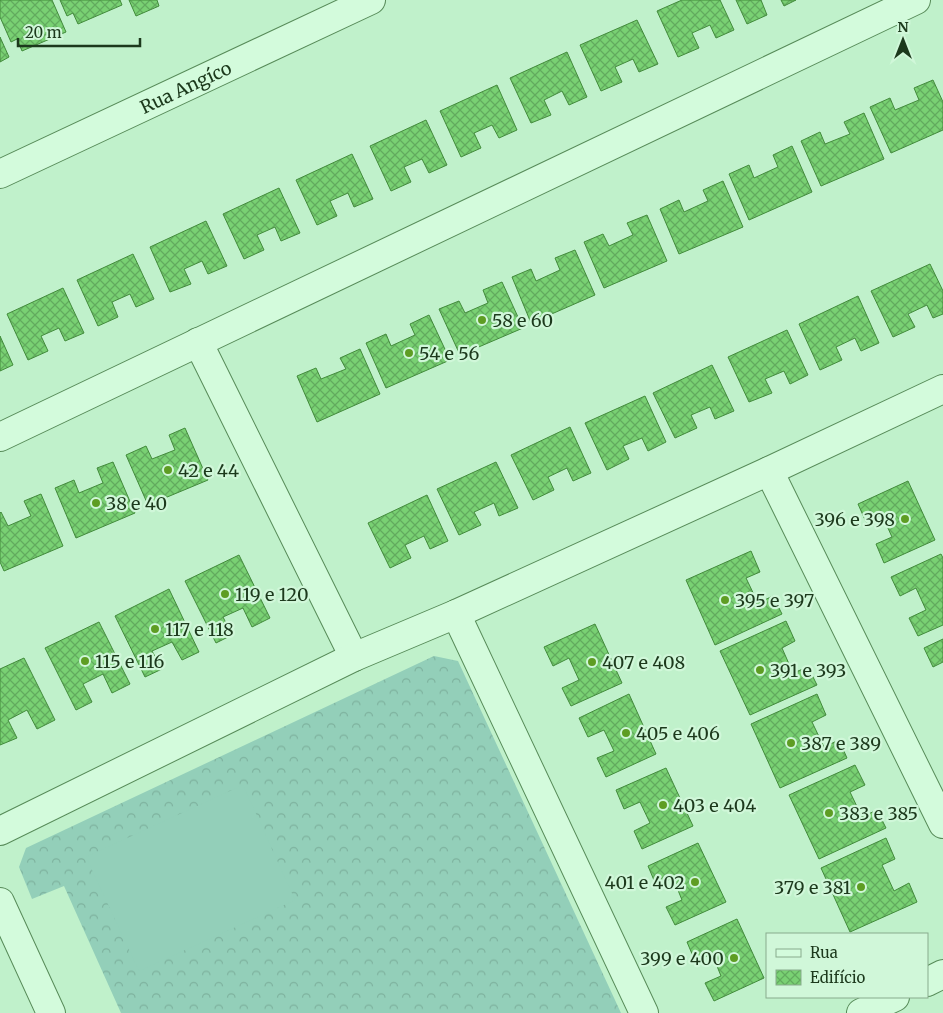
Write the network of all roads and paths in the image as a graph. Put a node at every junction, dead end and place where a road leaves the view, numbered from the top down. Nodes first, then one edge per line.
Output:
1 (371, 0) edge
2 (916, 0) edge
3 (0, 174) edge
4 (198, 342) junction
5 (943, 389) edge
6 (0, 437) edge
7 (769, 471) junction
8 (456, 614) junction
9 (354, 657) junction
10 (943, 824) edge
11 (0, 832) edge
12 (0, 902) edge
13 (943, 974) edge
14 (928, 982) edge
15 (893, 998) edge
16 (51, 1013) edge
17 (644, 1013) edge
18 (861, 1013) edge

1 - 3 street, Rua Angíco
2 - 4 street
4 - 6 street
4 - 9 street
5 - 7 street
7 - 8 street
7 - 10 street
8 - 9 street
8 - 17 street
9 - 11 street
12 - 16 street
13 - 14 street
15 - 18 street

